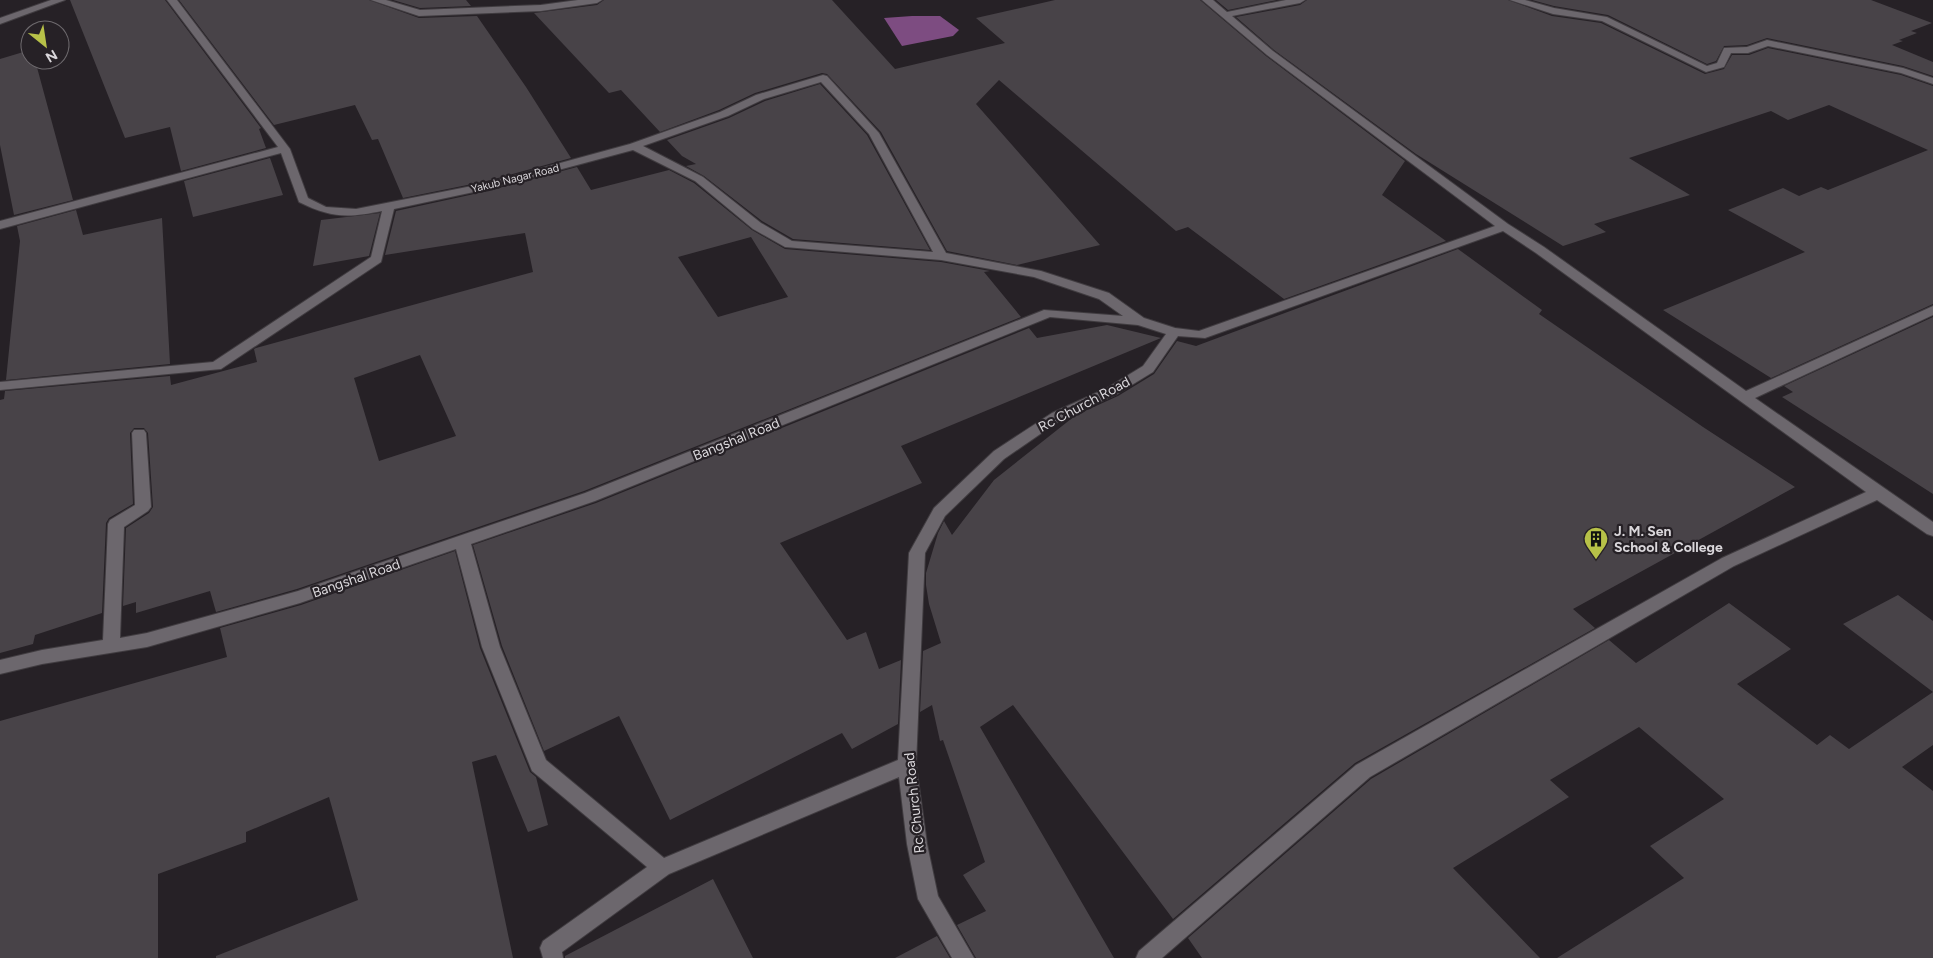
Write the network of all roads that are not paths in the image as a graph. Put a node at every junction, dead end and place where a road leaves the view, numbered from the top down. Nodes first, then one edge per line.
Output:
1 (60, 0) edge
2 (172, 0) edge
3 (376, 0) edge
4 (597, 0) edge
5 (1206, 0) edge
6 (1300, 0) edge
7 (1515, 0) edge
8 (1225, 15) junction
9 (0, 21) edge
10 (1933, 81) edge
11 (634, 146) junction
12 (285, 149) junction
13 (389, 207) junction
14 (0, 226) edge
15 (1504, 227) junction
16 (940, 256) junction
17 (1933, 310) edge
18 (1139, 322) junction
19 (1174, 332) junction
20 (0, 386) edge
21 (1745, 398) junction
22 (139, 433) dead end
23 (1878, 493) junction
24 (1933, 530) edge
25 (462, 542) junction
26 (112, 646) junction
27 (0, 667) edge
28 (907, 765) junction
29 (662, 868) junction
30 (553, 958) edge
31 (964, 958) edge
32 (1146, 958) edge

1 - 9 street
2 - 12 street, Yakub Nagar Road
3 - 4 street
5 - 8 street
6 - 8 street
7 - 10 street
8 - 15 street
11 - 13 street, Yakub Nagar Road
11 - 16 street
11 - 16 street, Yakub Nagar Road
12 - 13 street, Yakub Nagar Road
12 - 14 street
13 - 20 street
15 - 19 street
15 - 21 street
16 - 18 street
17 - 21 street
18 - 19 street, Bangshal Road
18 - 25 street, Bangshal Road
19 - 28 street, Rc Church Road
21 - 23 street
22 - 26 street
23 - 24 street
23 - 32 street
25 - 26 street, Bangshal Road
25 - 29 street
26 - 27 street, Bangshal Road
28 - 29 street
28 - 31 street, Rc Church Road
29 - 30 street

